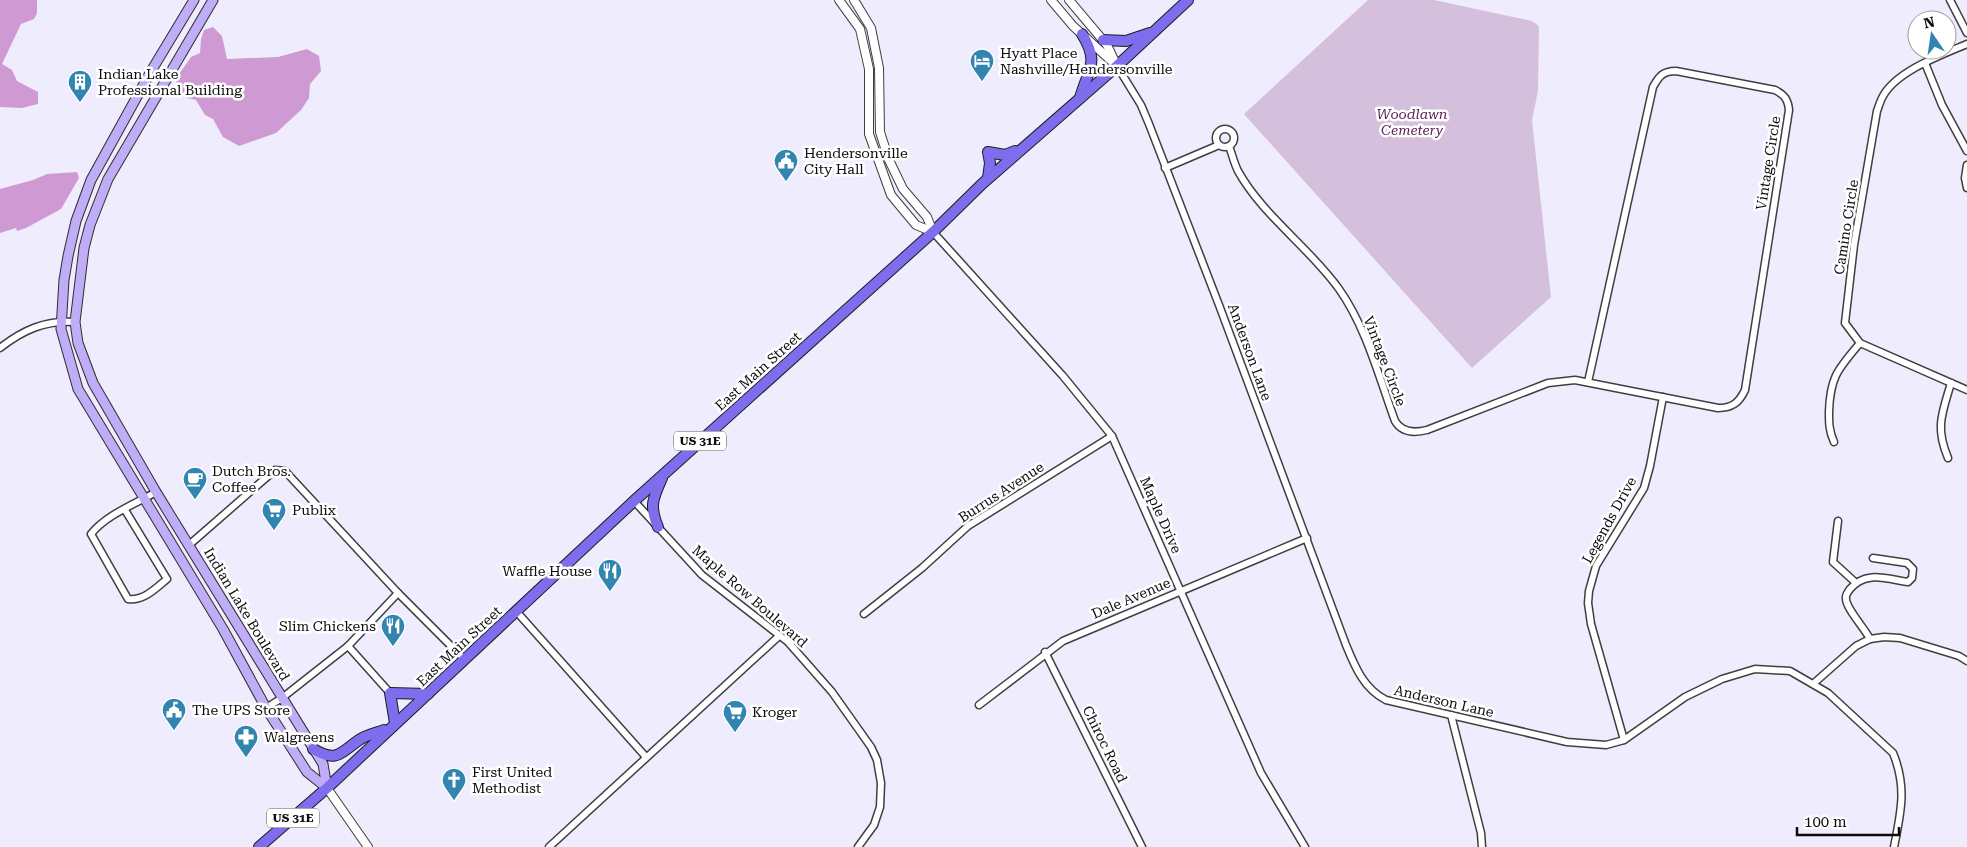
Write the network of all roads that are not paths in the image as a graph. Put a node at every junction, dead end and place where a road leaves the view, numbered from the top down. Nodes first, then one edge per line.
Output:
1 (194, 0) edge
2 (213, 0) edge
3 (839, 0) edge
4 (854, 0) edge
5 (1051, 0) edge
6 (1069, 0) edge
7 (1950, 0) edge
8 (1186, 1) edge
9 (1965, 25) edge
10 (1154, 32) junction
11 (1967, 33) edge
12 (1082, 34) junction
13 (1103, 40) junction
14 (1967, 44) edge
15 (1925, 63) junction
16 (1116, 66) junction
17 (879, 68) junction
18 (869, 69) junction
19 (139, 96) junction
20 (1080, 98) junction
21 (152, 103) junction
22 (880, 132) junction
23 (869, 134) junction
24 (1219, 145) junction
25 (1229, 146) junction
26 (1022, 148) junction
27 (1967, 151) edge
28 (1967, 165) edge
29 (1165, 168) junction
30 (988, 178) junction
31 (1967, 188) edge
32 (933, 232) junction
33 (61, 321) junction
34 (75, 322) junction
35 (1860, 343) junction
36 (0, 348) edge
37 (1588, 382) junction
38 (1951, 383) junction
39 (1967, 390) edge
40 (1663, 397) junction
41 (1112, 436) junction
42 (1834, 442) dead end
43 (1948, 458) dead end
44 (663, 475) junction
45 (156, 492) junction
46 (144, 499) junction
47 (634, 501) junction
48 (125, 510) junction
49 (1838, 521) dead end
50 (658, 527) junction
51 (1307, 538) junction
52 (189, 545) junction
53 (1873, 558) dead end
54 (1856, 583) junction
55 (1180, 590) junction
56 (398, 593) junction
57 (516, 611) junction
58 (864, 614) dead end
59 (235, 620) junction
60 (223, 629) junction
61 (779, 636) junction
62 (1870, 639) junction
63 (348, 646) junction
64 (1045, 652) junction
65 (464, 659) junction
66 (1967, 661) edge
67 (1813, 684) junction
68 (390, 693) junction
69 (428, 694) junction
70 (282, 698) junction
71 (979, 705) dead end
72 (266, 708) junction
73 (1451, 715) junction
74 (391, 726) junction
75 (1624, 740) junction
76 (313, 749) junction
77 (646, 758) junction
78 (327, 788) junction
79 (259, 847) edge
80 (368, 847) edge
81 (549, 847) edge
82 (858, 847) edge
83 (1142, 847) edge
84 (1305, 847) edge
85 (1482, 847) edge
86 (1894, 847) edge

1 - 19 main road, Indian Lake Boulevard
2 - 21 main road, Indian Lake Boulevard
3 - 18 street
4 - 17 street
5 - 12 street
6 - 13 street
7 - 9 street
8 - 10 main road, East Main Street / US 31E
9 - 11 street
10 - 13 main road
10 - 16 main road, East Main Street / US 31E
12 - 16 street
12 - 20 main road
13 - 16 street
14 - 15 street, Camino Circle
15 - 27 street
15 - 35 street, Camino Circle
16 - 20 main road, East Main Street / US 31E
16 - 29 street, Anderson Lane
17 - 18 street
17 - 22 street
18 - 23 street
19 - 21 main road
19 - 33 main road, Indian Lake Boulevard
20 - 26 main road, East Main Street / US 31E
21 - 34 main road, Indian Lake Boulevard
22 - 23 street
22 - 32 street
23 - 32 street
24 - 25 street
24 - 25 street
24 - 29 street
25 - 37 street, Vintage Circle
26 - 30 main road, East Main Street / US 31E
26 - 30 main road
28 - 31 street
29 - 51 street, Anderson Lane
30 - 32 main road, East Main Street / US 31E
32 - 41 street, Maple Drive
32 - 44 main road, East Main Street / US 31E
33 - 34 street
33 - 36 street
33 - 46 main road, Indian Lake Boulevard
34 - 45 main road, Indian Lake Boulevard
35 - 38 street, Camino Circle
35 - 42 street
37 - 40 street, Vintage Circle
37 - 40 street, Vintage Circle
38 - 39 street, Camino Circle
38 - 43 street
40 - 75 street, Legends Drive
41 - 55 street, Maple Drive
41 - 58 street, Burrus Avenue
44 - 47 main road, East Main Street / US 31E
44 - 50 main road
45 - 46 street
45 - 52 main road, Indian Lake Boulevard
46 - 48 street
46 - 60 main road, Indian Lake Boulevard
47 - 50 street, Maple Row Boulevard
47 - 57 main road, East Main Street / US 31E
48 - 48 street
49 - 54 street
50 - 61 street, Maple Row Boulevard
51 - 55 street, Dale Avenue
51 - 73 street, Anderson Lane
52 - 56 street
52 - 59 main road, Indian Lake Boulevard
53 - 54 street
54 - 62 street
55 - 64 street, Dale Avenue
55 - 84 street, Maple Drive
56 - 63 street
56 - 65 street
57 - 65 main road, East Main Street / US 31E
57 - 77 street
59 - 60 main road
59 - 70 main road, Indian Lake Boulevard
60 - 72 main road, Indian Lake Boulevard
61 - 77 street
61 - 82 street, Maple Row Boulevard
62 - 66 street
62 - 67 street
63 - 68 street
63 - 70 street
64 - 71 street, Dale Avenue
64 - 83 street, Chiroc Road
65 - 69 main road, East Main Street / US 31E
67 - 75 street, Anderson Lane
67 - 86 street, Anderson Lane
68 - 69 main road
68 - 74 main road
69 - 74 main road, East Main Street / US 31E
70 - 72 street
70 - 76 main road, Indian Lake Boulevard
72 - 78 main road, Indian Lake Boulevard
73 - 75 street, Anderson Lane
73 - 85 street
74 - 76 main road
74 - 78 main road, East Main Street / US 31E
76 - 78 main road, Indian Lake Boulevard
77 - 81 street
78 - 79 main road, East Main Street / US 31E
78 - 80 street

